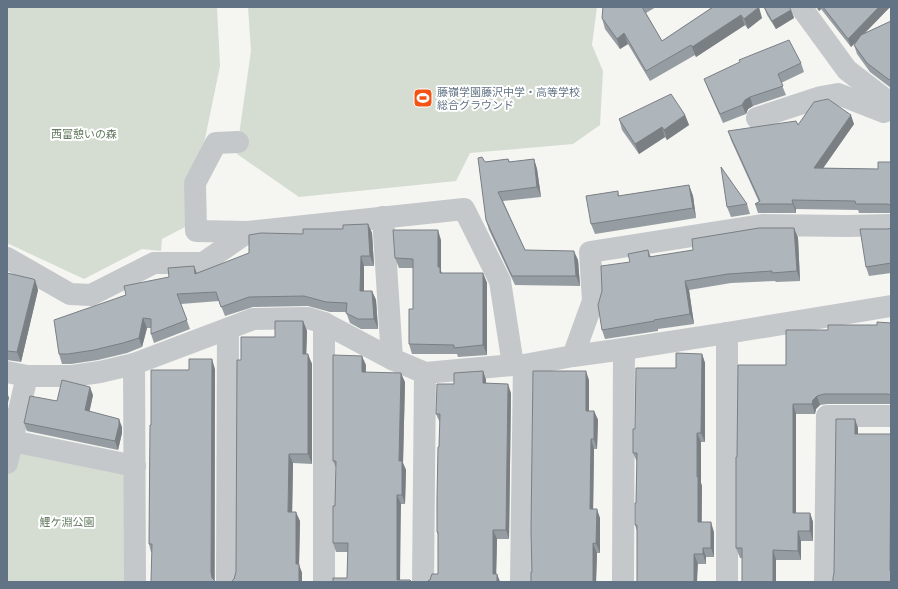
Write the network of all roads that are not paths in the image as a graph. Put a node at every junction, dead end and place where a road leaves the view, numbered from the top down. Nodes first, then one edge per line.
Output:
1 (801, 7) edge
2 (891, 102) edge
3 (891, 106) edge
4 (757, 118) dead end
5 (238, 142) dead end
6 (383, 217) junction
7 (891, 225) edge
8 (248, 232) junction
9 (7, 258) edge
10 (891, 306) edge
11 (324, 324) junction
12 (228, 329) junction
13 (727, 333) junction
14 (624, 349) junction
15 (573, 356) junction
16 (392, 359) junction
17 (134, 364) junction
18 (518, 365) junction
19 (425, 373) junction
20 (17, 374) edge
21 (891, 416) edge
22 (12, 441) junction
23 (7, 463) edge
24 (135, 466) junction
25 (135, 582) edge
26 (227, 582) edge
27 (324, 582) edge
28 (423, 582) edge
29 (521, 582) edge
30 (623, 582) edge
31 (726, 582) edge
32 (825, 582) edge

1 - 2 street
3 - 4 street
5 - 8 street
6 - 8 street
6 - 16 street
6 - 18 street
7 - 15 street
8 - 9 street
10 - 13 street
11 - 12 street
11 - 16 street
11 - 27 street
12 - 17 street
12 - 26 street
13 - 14 street
13 - 31 street
14 - 15 street
14 - 30 street
15 - 18 street
16 - 19 street
17 - 20 street
17 - 24 street
18 - 19 street
18 - 29 street
19 - 28 street
20 - 22 street
21 - 32 street
22 - 23 street
22 - 24 street
24 - 25 street

